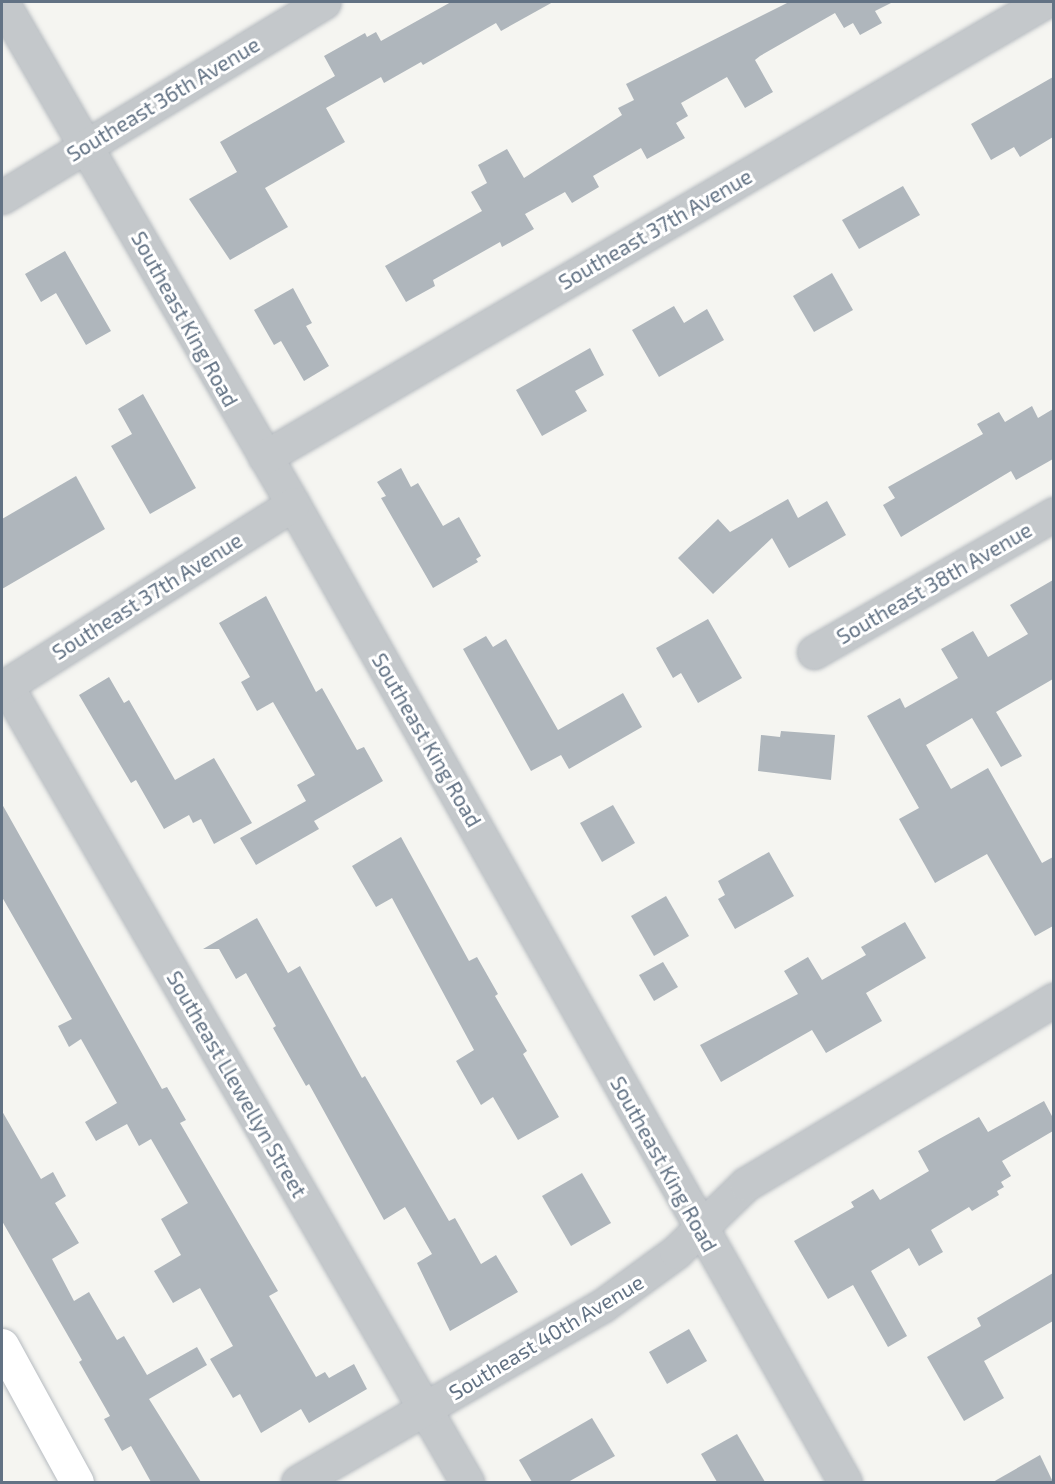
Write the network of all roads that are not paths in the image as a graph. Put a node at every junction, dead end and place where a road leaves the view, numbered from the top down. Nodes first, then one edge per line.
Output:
1 (2, 2) edge
2 (324, 2) edge
3 (1044, 2) edge
4 (86, 146) junction
5 (2, 197) edge
6 (265, 457) junction
7 (293, 504) junction
8 (1053, 513) edge
9 (814, 652) dead end
10 (4, 686) edge
11 (1053, 1000) edge
12 (699, 1229) junction
13 (2, 1346) edge
14 (426, 1410) junction
15 (77, 1482) edge
16 (298, 1482) edge
17 (467, 1482) edge
18 (845, 1482) edge

1 - 4 street, Southeast King Road
2 - 4 street, Southeast 36th Avenue
3 - 6 street, Southeast 37th Avenue
4 - 5 street, Southeast 36th Avenue
4 - 6 street, Southeast King Road
6 - 7 street, Southeast King Road
7 - 10 street, Southeast 37th Avenue
7 - 12 street, Southeast King Road
8 - 9 street, Southeast 38th Avenue
10 - 14 street, Southeast Llewellyn Street
11 - 12 street, Southeast 40th Avenue
12 - 14 street, Southeast 40th Avenue
12 - 18 street, Southeast King Road
13 - 15 main road
14 - 16 street, Southeast 40th Avenue
14 - 17 street, Southeast Llewellyn Street

